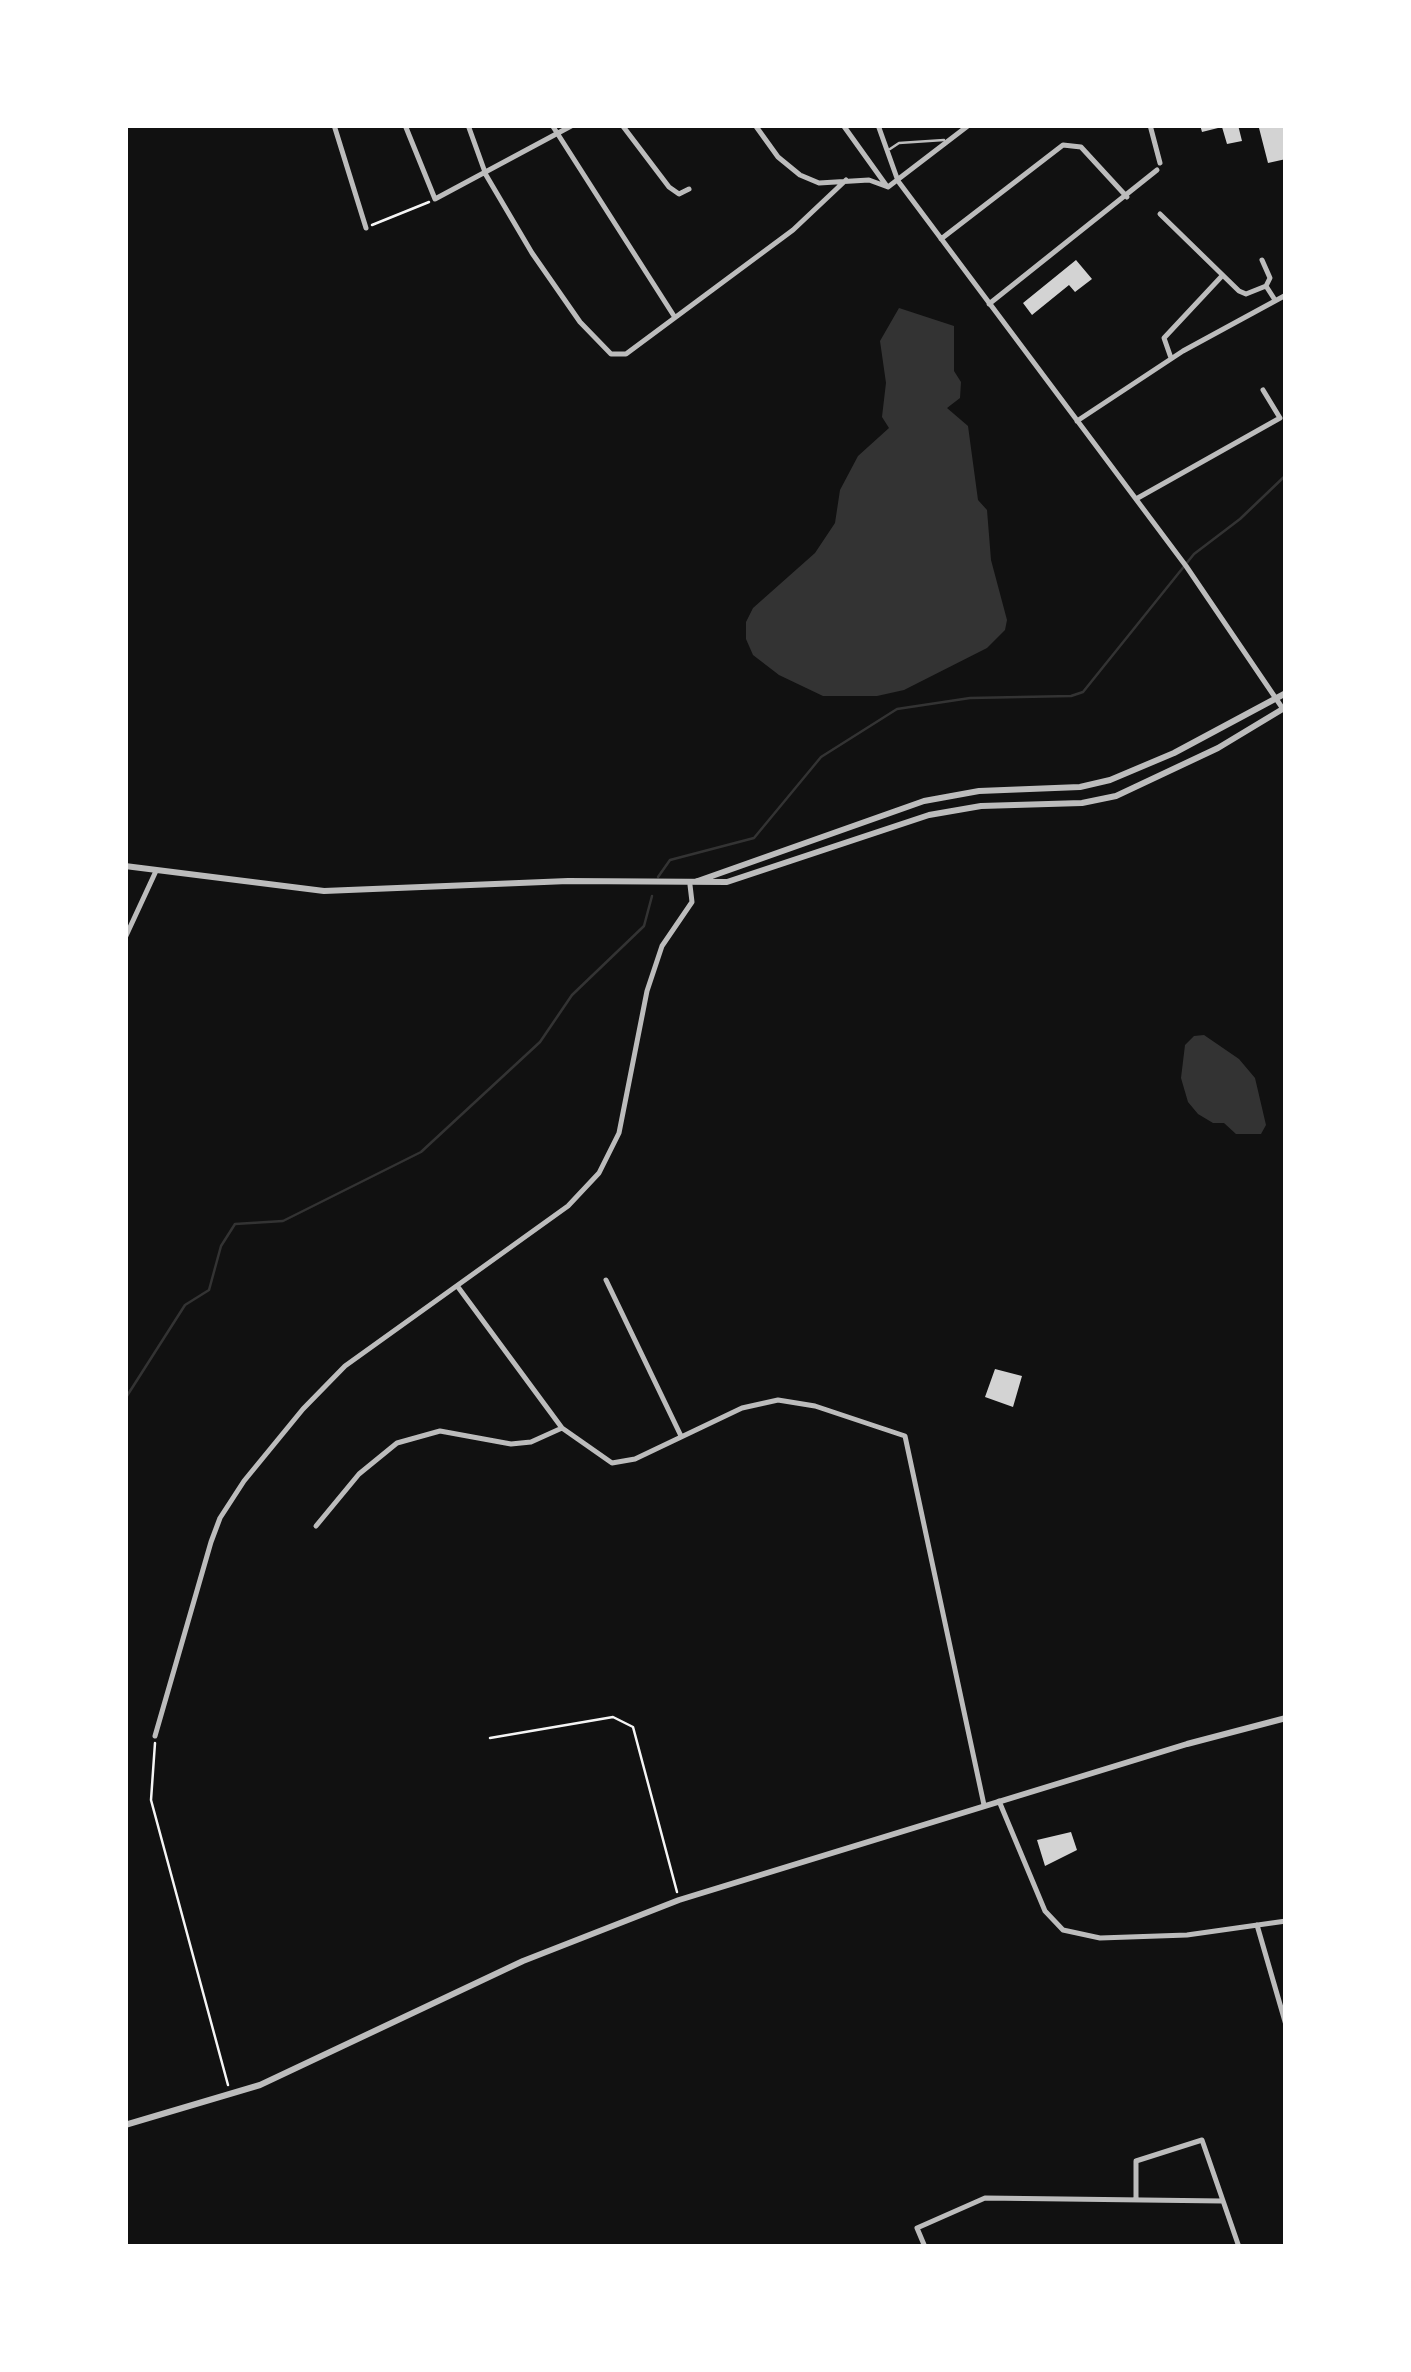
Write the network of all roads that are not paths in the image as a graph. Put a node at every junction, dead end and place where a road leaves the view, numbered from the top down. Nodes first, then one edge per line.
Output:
1 (334, 125) edge
2 (404, 125) edge
3 (468, 125) edge
4 (552, 125) edge
5 (573, 125) edge
6 (622, 125) edge
7 (755, 125) edge
8 (843, 125) edge
9 (878, 125) edge
10 (969, 125) edge
11 (1150, 125) edge
12 (555, 134) junction
13 (951, 140) junction
14 (888, 152) junction
15 (486, 175) junction
16 (846, 180) junction
17 (898, 182) junction
18 (888, 187) junction
19 (689, 189) dead end
20 (1127, 197) junction
21 (1160, 214) dead end
22 (366, 228) road end
23 (941, 239) junction
24 (1262, 260) dead end
25 (1222, 276) junction
26 (1266, 286) junction
27 (1286, 296) edge
28 (1274, 300) junction
29 (990, 304) junction
30 (674, 317) junction
31 (1171, 358) junction
32 (1263, 390) dead end
33 (1077, 421) junction
34 (1136, 499) junction
35 (1286, 693) edge
36 (1276, 698) junction
37 (1284, 708) edge
38 (125, 866) edge
39 (156, 871) junction
40 (690, 885) junction
41 (125, 938) edge
42 (606, 1280) dead end
43 (458, 1286) junction
44 (562, 1428) junction
45 (681, 1436) junction
46 (316, 1526) dead end
47 (1286, 1718) edge
48 (156, 1736) road end
49 (999, 1801) junction
50 (984, 1805) junction
51 (1286, 1921) edge
52 (1257, 1925) junction
53 (1286, 2024) edge
54 (125, 2124) edge
55 (1136, 2200) junction
56 (1222, 2201) junction
57 (925, 2247) edge
58 (1239, 2247) edge

1 - 22 street
2 - 15 street
3 - 15 street
4 - 12 street
5 - 12 street
6 - 19 street
7 - 16 street
8 - 18 street
9 - 14 street
10 - 13 street
11 - 20 street
12 - 15 street
12 - 30 street
13 - 14 lane
13 - 17 street
14 - 17 street
15 - 30 street
16 - 18 street
16 - 30 street
17 - 18 street
17 - 23 street
20 - 23 street
20 - 29 street
21 - 25 street
23 - 29 street
24 - 26 street
25 - 26 street
25 - 31 street
26 - 28 street
27 - 28 street
28 - 31 street
29 - 33 street
31 - 33 street
32 - 34 street
33 - 34 street
34 - 36 street
35 - 36 street
36 - 37 street
36 - 40 street
37 - 40 street
38 - 39 street
39 - 40 street
39 - 41 street
40 - 43 street
42 - 45 street
43 - 44 street
43 - 48 street
44 - 45 street
44 - 46 street
45 - 50 street
47 - 49 street
49 - 50 street
49 - 52 street
50 - 54 street
51 - 52 street
52 - 53 street
55 - 56 street
55 - 56 street
55 - 57 street
56 - 58 street

